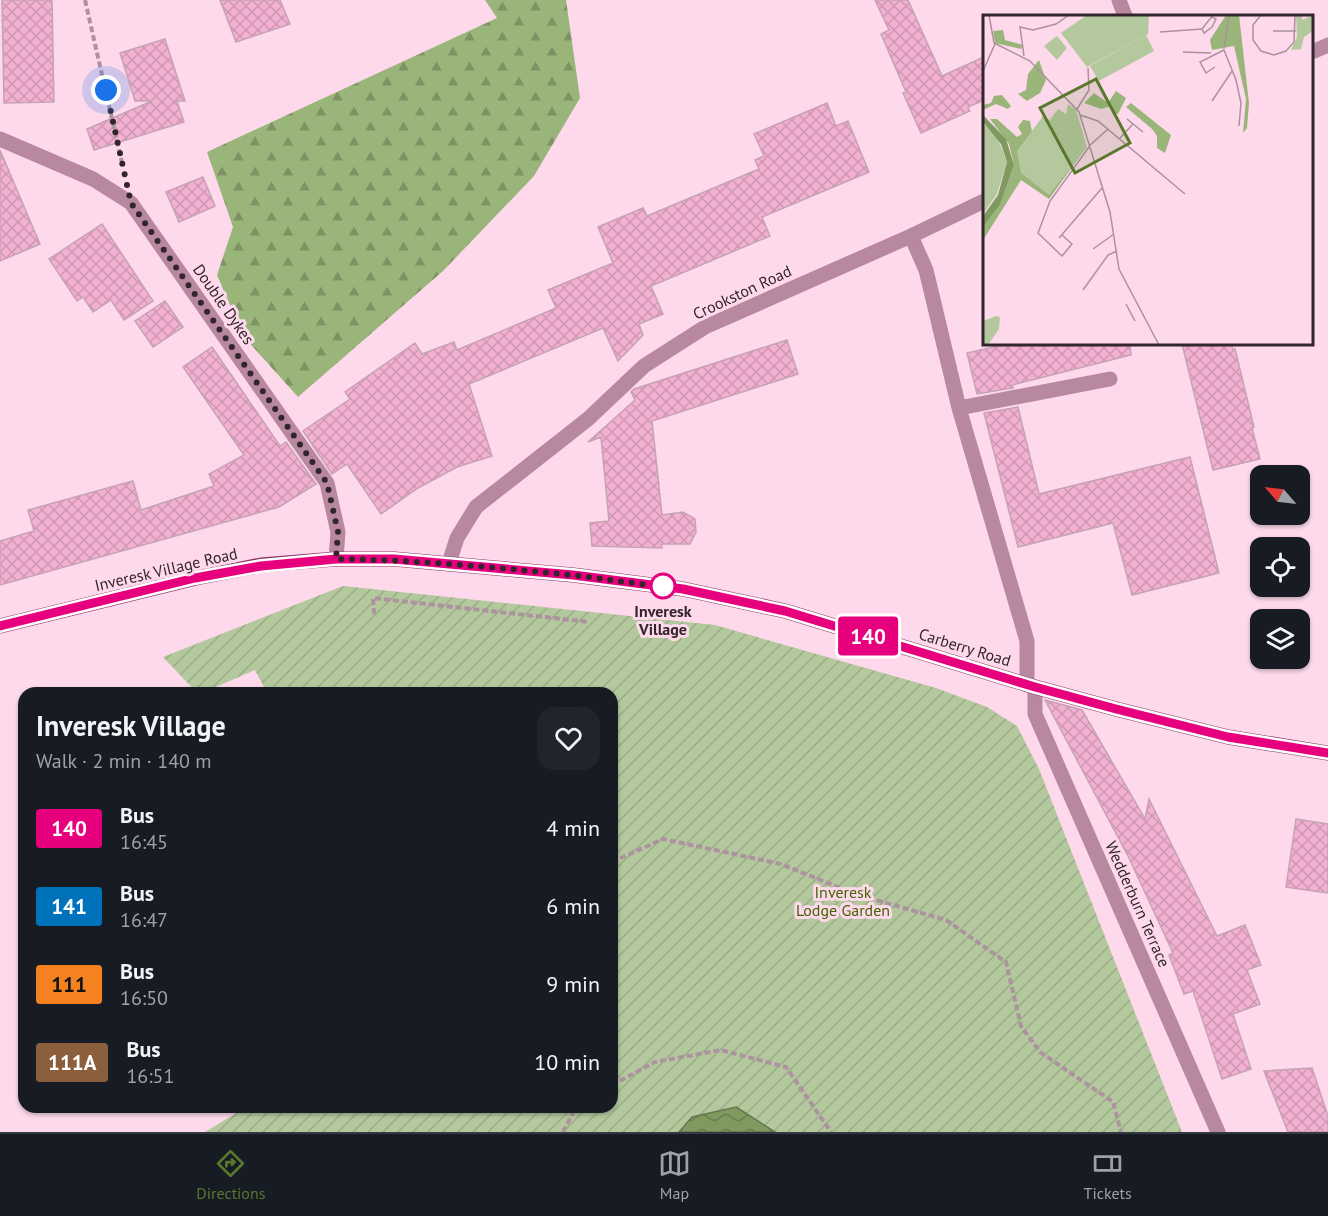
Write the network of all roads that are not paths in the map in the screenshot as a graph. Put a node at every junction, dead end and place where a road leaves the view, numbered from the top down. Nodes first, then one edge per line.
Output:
1 (1119, 0) edge
2 (1125, 15) edge
3 (1328, 45) edge
4 (1313, 51) edge
5 (0, 139) edge
6 (983, 201) edge
7 (911, 236) junction
8 (1110, 379) dead end
9 (959, 408) junction
10 (336, 559) junction
11 (449, 564) junction
12 (0, 626) edge
13 (1031, 686) junction
14 (1328, 753) edge
15 (1218, 1132) edge

1 - 2 street
3 - 4 street
5 - 10 street, Double Dykes
6 - 7 street, Crookston Road
7 - 9 street, Wedderburn Terrace
7 - 11 street, Crookston Road
8 - 9 street
9 - 13 street, Wedderburn Terrace
10 - 11 main road, Inveresk Village Road
10 - 12 main road, Inveresk Village Road
11 - 13 main road, Carberry Road
13 - 14 main road, Carberry Road
13 - 15 street, Wedderburn Terrace

